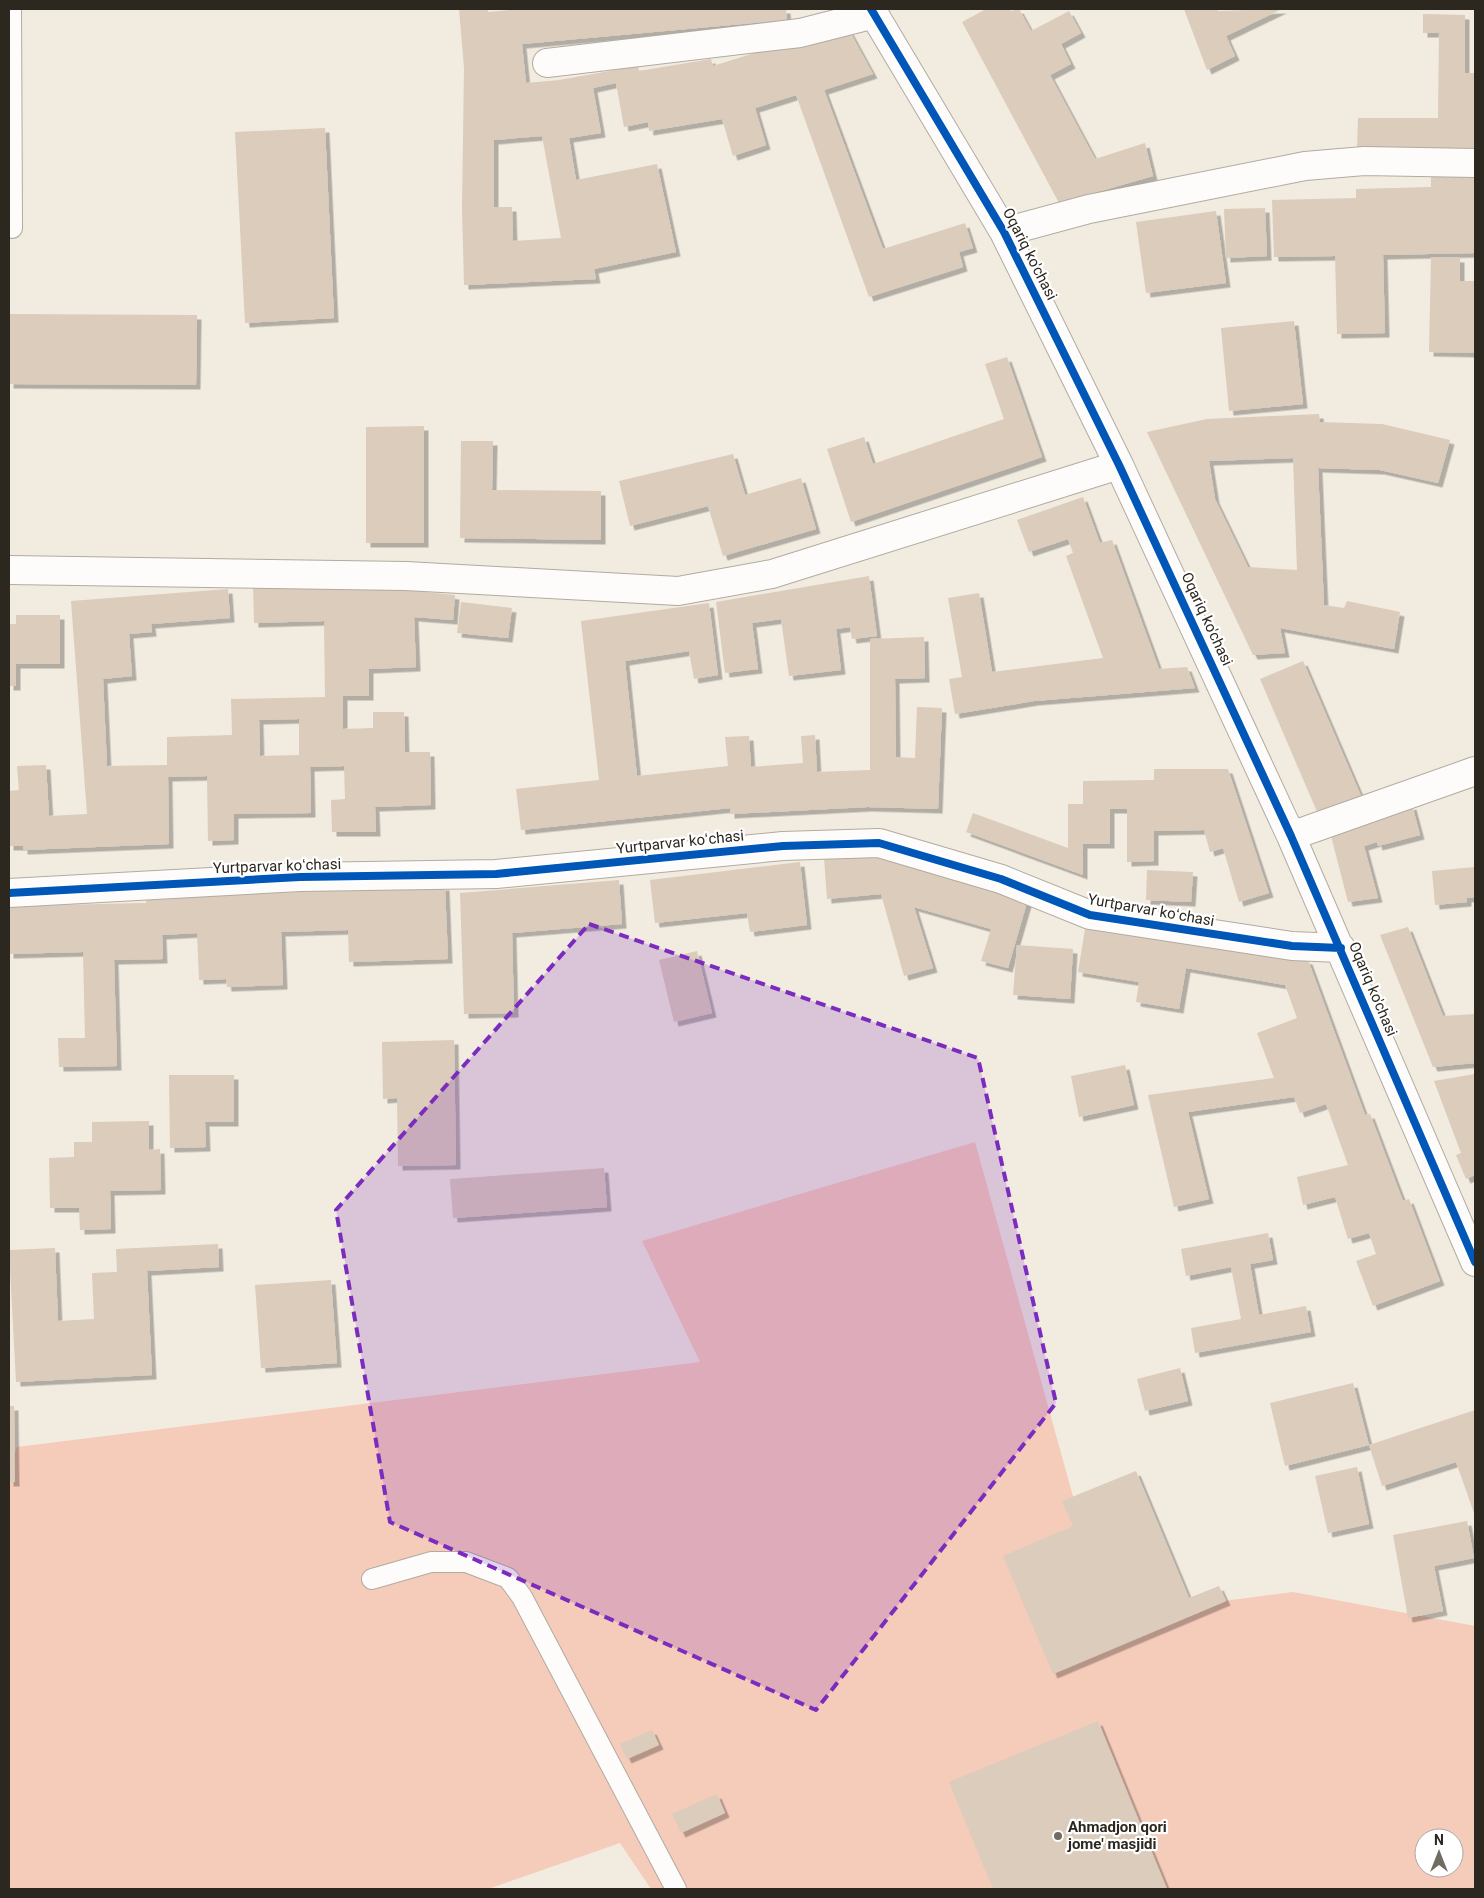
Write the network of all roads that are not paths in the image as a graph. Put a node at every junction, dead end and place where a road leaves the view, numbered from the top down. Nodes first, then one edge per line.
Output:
1 (11, 9) edge
2 (873, 12) edge
3 (547, 63) dead end
4 (1475, 163) edge
5 (12, 228) dead end
6 (1004, 232) junction
7 (1119, 465) junction
8 (9, 570) edge
9 (1475, 771) edge
10 (1291, 836) junction
11 (9, 893) edge
12 (1341, 948) junction
13 (1475, 1262) edge
14 (372, 1579) dead end
15 (676, 1889) edge

1 - 5 lane
2 - 3 street
2 - 6 street, Oqariq ko'chasi
4 - 6 street
6 - 7 street, Oqariq ko'chasi
7 - 8 street
7 - 10 street, Oqariq ko'chasi
9 - 10 street
10 - 12 street, Oqariq ko'chasi
11 - 12 street, Yurtparvar koʻchasi
12 - 13 street, Oqariq ko'chasi
14 - 15 lane

